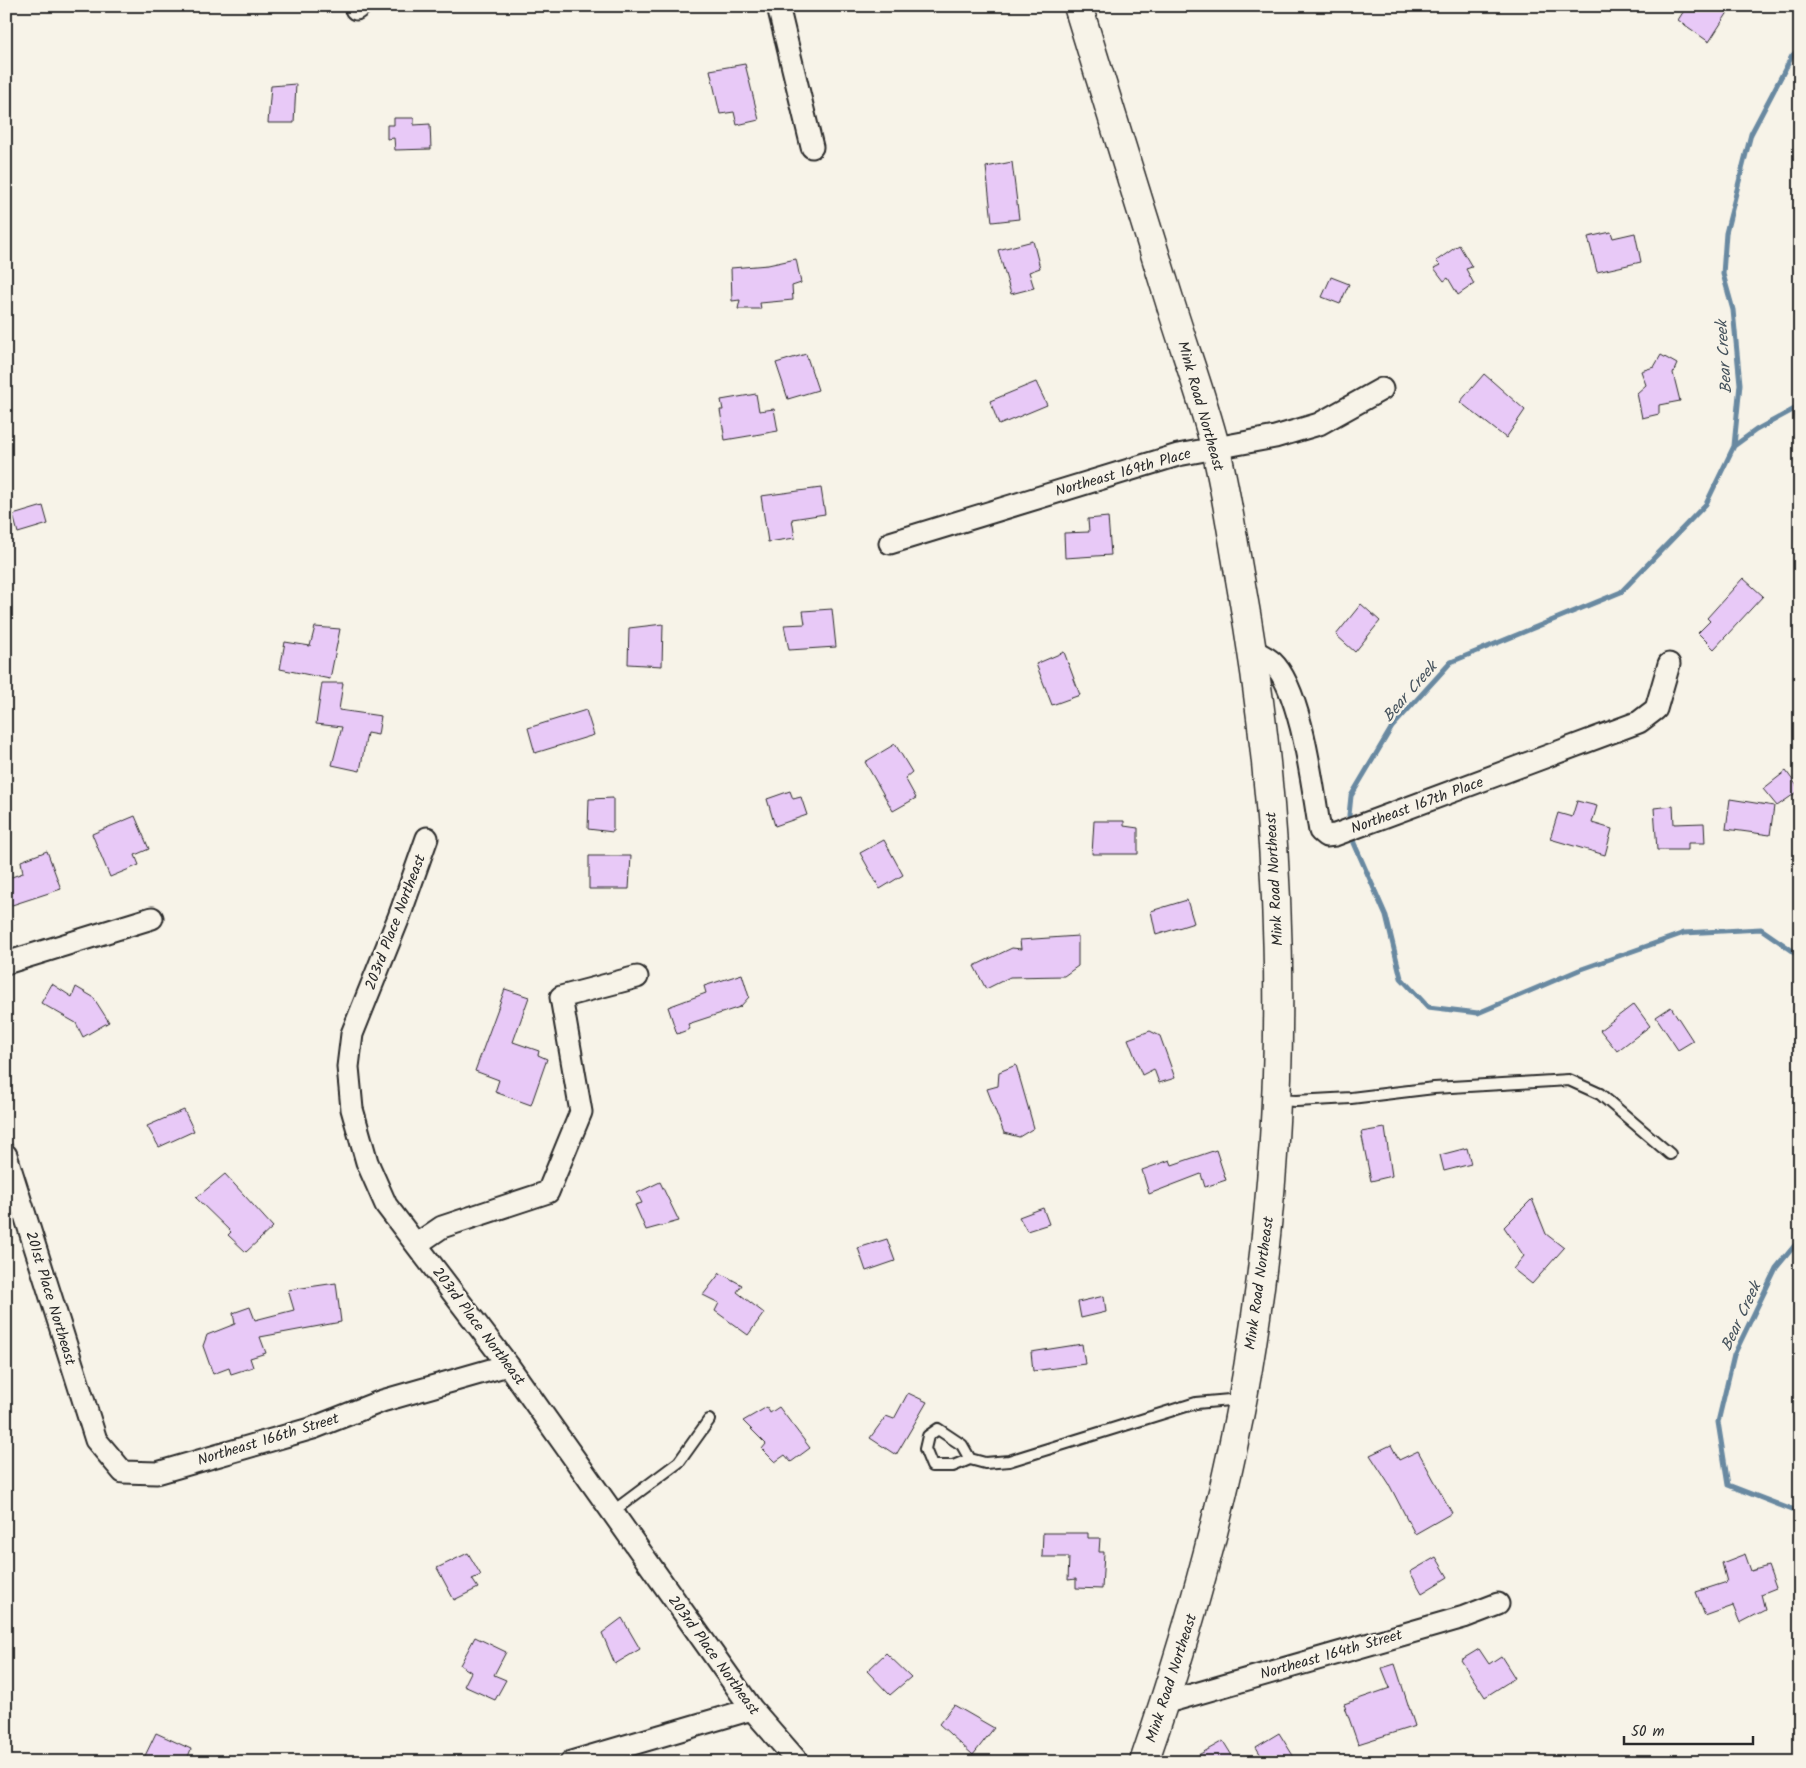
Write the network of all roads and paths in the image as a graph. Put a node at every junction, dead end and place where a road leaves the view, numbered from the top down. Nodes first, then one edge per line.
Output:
1 (778, 6) edge
2 (1078, 6) edge
3 (812, 146) dead end
4 (1382, 389) dead end
5 (1216, 447) junction
6 (890, 543) dead end
7 (1253, 650) junction
8 (1669, 664) dead end
9 (427, 838) dead end
10 (152, 918) dead end
11 (6, 963) edge
12 (637, 977) dead end
13 (1276, 1100) junction
14 (1670, 1154) dead end
15 (6, 1155) edge
16 (418, 1244) junction
17 (508, 1365) junction
18 (1242, 1399) junction
19 (709, 1420) dead end
20 (96, 1440) joint
21 (970, 1460) junction
22 (612, 1512) junction
23 (1498, 1604) dead end
24 (1164, 1703) junction
25 (752, 1709) junction
26 (571, 1762) edge
27 (798, 1762) edge
28 (1144, 1762) edge

1 - 3 street
2 - 5 street, Mink Road Northeast
4 - 5 street, Northeast 169th Place
5 - 6 street, Northeast 169th Place
5 - 7 street, Mink Road Northeast
7 - 8 street, Northeast 167th Place
7 - 13 street, Mink Road Northeast
9 - 16 street, 203rd Place Northeast
10 - 11 street
12 - 16 street
13 - 14 lane
13 - 18 street, Mink Road Northeast
15 - 20 street, 201st Place Northeast
16 - 17 street, 203rd Place Northeast
17 - 20 street, Northeast 166th Street
17 - 22 street, 203rd Place Northeast
18 - 21 lane
18 - 24 street, Mink Road Northeast
19 - 22 lane
21 - 21 lane
22 - 25 street, 203rd Place Northeast
23 - 24 street, Northeast 164th Street
24 - 28 street, Mink Road Northeast
25 - 26 street
25 - 27 street, 203rd Place Northeast

